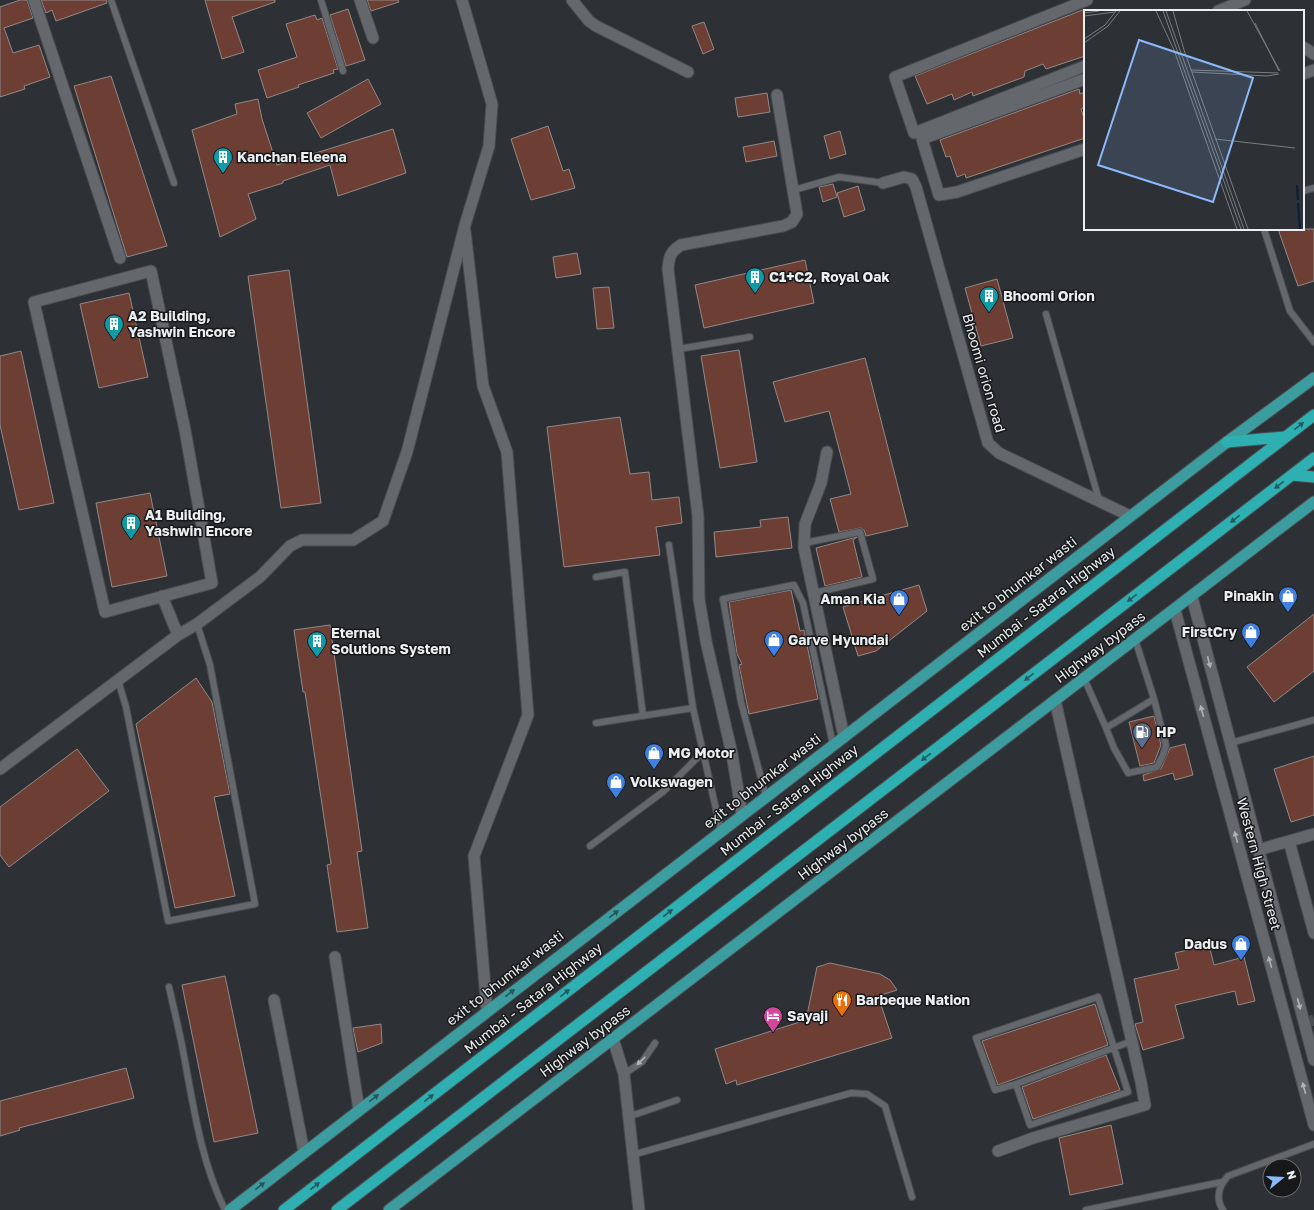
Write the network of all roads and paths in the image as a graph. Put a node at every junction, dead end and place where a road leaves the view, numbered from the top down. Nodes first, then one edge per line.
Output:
1 (34, 0) edge
2 (111, 0) edge
3 (322, 0) edge
4 (360, 0) edge
5 (462, 0) edge
6 (572, 0) edge
7 (1087, 0) edge
8 (1245, 0) edge
9 (1220, 10) edge
10 (373, 38) dead end
11 (1304, 48) edge
12 (1314, 54) edge
13 (1084, 66) edge
14 (1314, 70) edge
15 (343, 71) dead end
16 (688, 72) dead end
17 (1304, 74) edge
18 (1084, 79) edge
19 (777, 95) dead end
20 (1084, 148) edge
21 (174, 183) dead end
22 (883, 183) joint
23 (1314, 188) edge
24 (794, 190) junction
25 (1304, 191) edge
26 (465, 225) junction
27 (1264, 230) edge
28 (120, 258) dead end
29 (1046, 314) dead end
30 (750, 336) dead end
31 (1314, 342) edge
32 (679, 349) junction
33 (1314, 378) edge
34 (1314, 415) edge
35 (1285, 437) junction
36 (1227, 442) junction
37 (828, 452) dead end
38 (1314, 458) edge
39 (1292, 475) junction
40 (1314, 478) edge
41 (1099, 500) junction
42 (1314, 502) edge
43 (1130, 516) junction
44 (804, 543) junction
45 (669, 545) dead end
46 (596, 577) dead end
47 (814, 594) junction
48 (162, 596) junction
49 (1192, 597) junction
50 (1175, 610) junction
51 (197, 624) junction
52 (178, 635) junction
53 (1134, 639) junction
54 (1084, 678) junction
55 (118, 680) junction
56 (1154, 699) junction
57 (1055, 700) junction
58 (693, 708) junction
59 (643, 716) junction
60 (1314, 720) edge
61 (596, 723) dead end
62 (1106, 728) junction
63 (844, 737) junction
64 (1230, 743) junction
65 (833, 745) junction
66 (1212, 748) junction
67 (703, 752) junction
68 (0, 768) edge
69 (766, 797) junction
70 (742, 815) junction
71 (721, 831) junction
72 (1314, 834) edge
73 (1289, 841) junction
74 (590, 846) dead end
75 (1258, 850) junction
76 (1314, 933) edge
77 (335, 957) dead end
78 (169, 987) dead end
79 (274, 1000) dead end
80 (487, 1011) junction
81 (1307, 1032) junction
82 (1290, 1037) junction
83 (612, 1039) junction
84 (1132, 1041) junction
85 (656, 1043) dead end
86 (1114, 1048) junction
87 (1314, 1060) edge
88 (624, 1074) junction
89 (1016, 1084) junction
90 (677, 1100) dead end
91 (359, 1110) junction
92 (628, 1117) junction
93 (1314, 1125) edge
94 (1314, 1144) edge
95 (998, 1151) dead end
96 (304, 1152) junction
97 (632, 1155) junction
98 (1222, 1182) junction
99 (912, 1197) dead end
100 (395, 1208) edge
101 (225, 1210) edge
102 (230, 1210) edge
103 (284, 1210) edge
104 (337, 1210) edge
105 (639, 1210) edge
106 (1086, 1210) edge
107 (1223, 1210) edge

1 - 28 street
2 - 21 lane
3 - 15 lane
4 - 10 street
5 - 26 street
6 - 16 street
7 - 13 street
8 - 9 street
11 - 12 street
14 - 17 street
18 - 20 street
19 - 24 street
22 - 24 lane
22 - 41 street, Bhoomi orion road
23 - 25 lane
24 - 32 street
26 - 51 street
26 - 80 street
27 - 31 lane
29 - 41 lane
30 - 32 lane
32 - 70 street
33 - 36 main road, exit to bhumkar wasti
35 -> 34 highway, Mumbai - Satara Highway
35 - 36 highway
103 -> 35 highway, Mumbai - Satara Highway
36 - 43 main road, exit to bhumkar wasti
37 - 44 street
38 - 39 highway
39 - 40 highway
39 -> 104 highway
41 - 43 street, Bhoomi orion road
42 - 49 main road, Highway bypass
43 - 63 main road, exit to bhumkar wasti
44 - 47 street
44 - 47 lane
45 - 58 lane
46 - 59 lane
47 - 63 street
48 - 48 street
48 - 52 street
49 - 50 main road, Highway bypass
49 -> 64 street, Western High Street
50 - 53 main road, Highway bypass
66 -> 50 street, Western High Street
51 - 52 street
51 - 55 lane
52 - 55 street
53 - 54 main road, Highway bypass
53 - 56 lane
54 - 57 main road, Highway bypass
54 - 62 lane
55 - 68 street
56 - 62 lane
56 - 62 lane
57 - 83 main road, Highway bypass
57 - 84 street
58 - 59 lane
58 - 67 lane
59 - 61 lane
60 - 64 lane
63 - 65 main road, exit to bhumkar wasti
64 - 66 street
64 - 75 street, Western High Street
65 - 69 main road, exit to bhumkar wasti
65 - 69 lane
82 -> 66 street, Western High Street
67 - 71 lane
67 - 74 lane
69 - 70 main road, exit to bhumkar wasti
70 - 71 main road, exit to bhumkar wasti
80 -> 71 main road, exit to bhumkar wasti
72 - 73 street
73 - 75 street
73 - 76 street
75 -> 81 street, Western High Street
77 - 91 street
78 - 101 lane
79 - 96 street
91 -> 80 main road, exit to bhumkar wasti
81 - 82 street
81 - 87 street, Western High Street
93 -> 82 street, Western High Street
83 - 88 street
83 - 100 main road, Highway bypass
84 - 86 lane
84 - 95 street
85 -> 88 lane
86 - 89 lane
86 - 89 lane
86 - 89 lane
88 - 92 street
90 - 92 lane
91 - 96 main road, exit to bhumkar wasti
92 - 97 street
94 - 98 lane
102 -> 96 main road, exit to bhumkar wasti
97 - 99 lane
97 - 105 street
98 - 106 lane
98 - 107 lane

